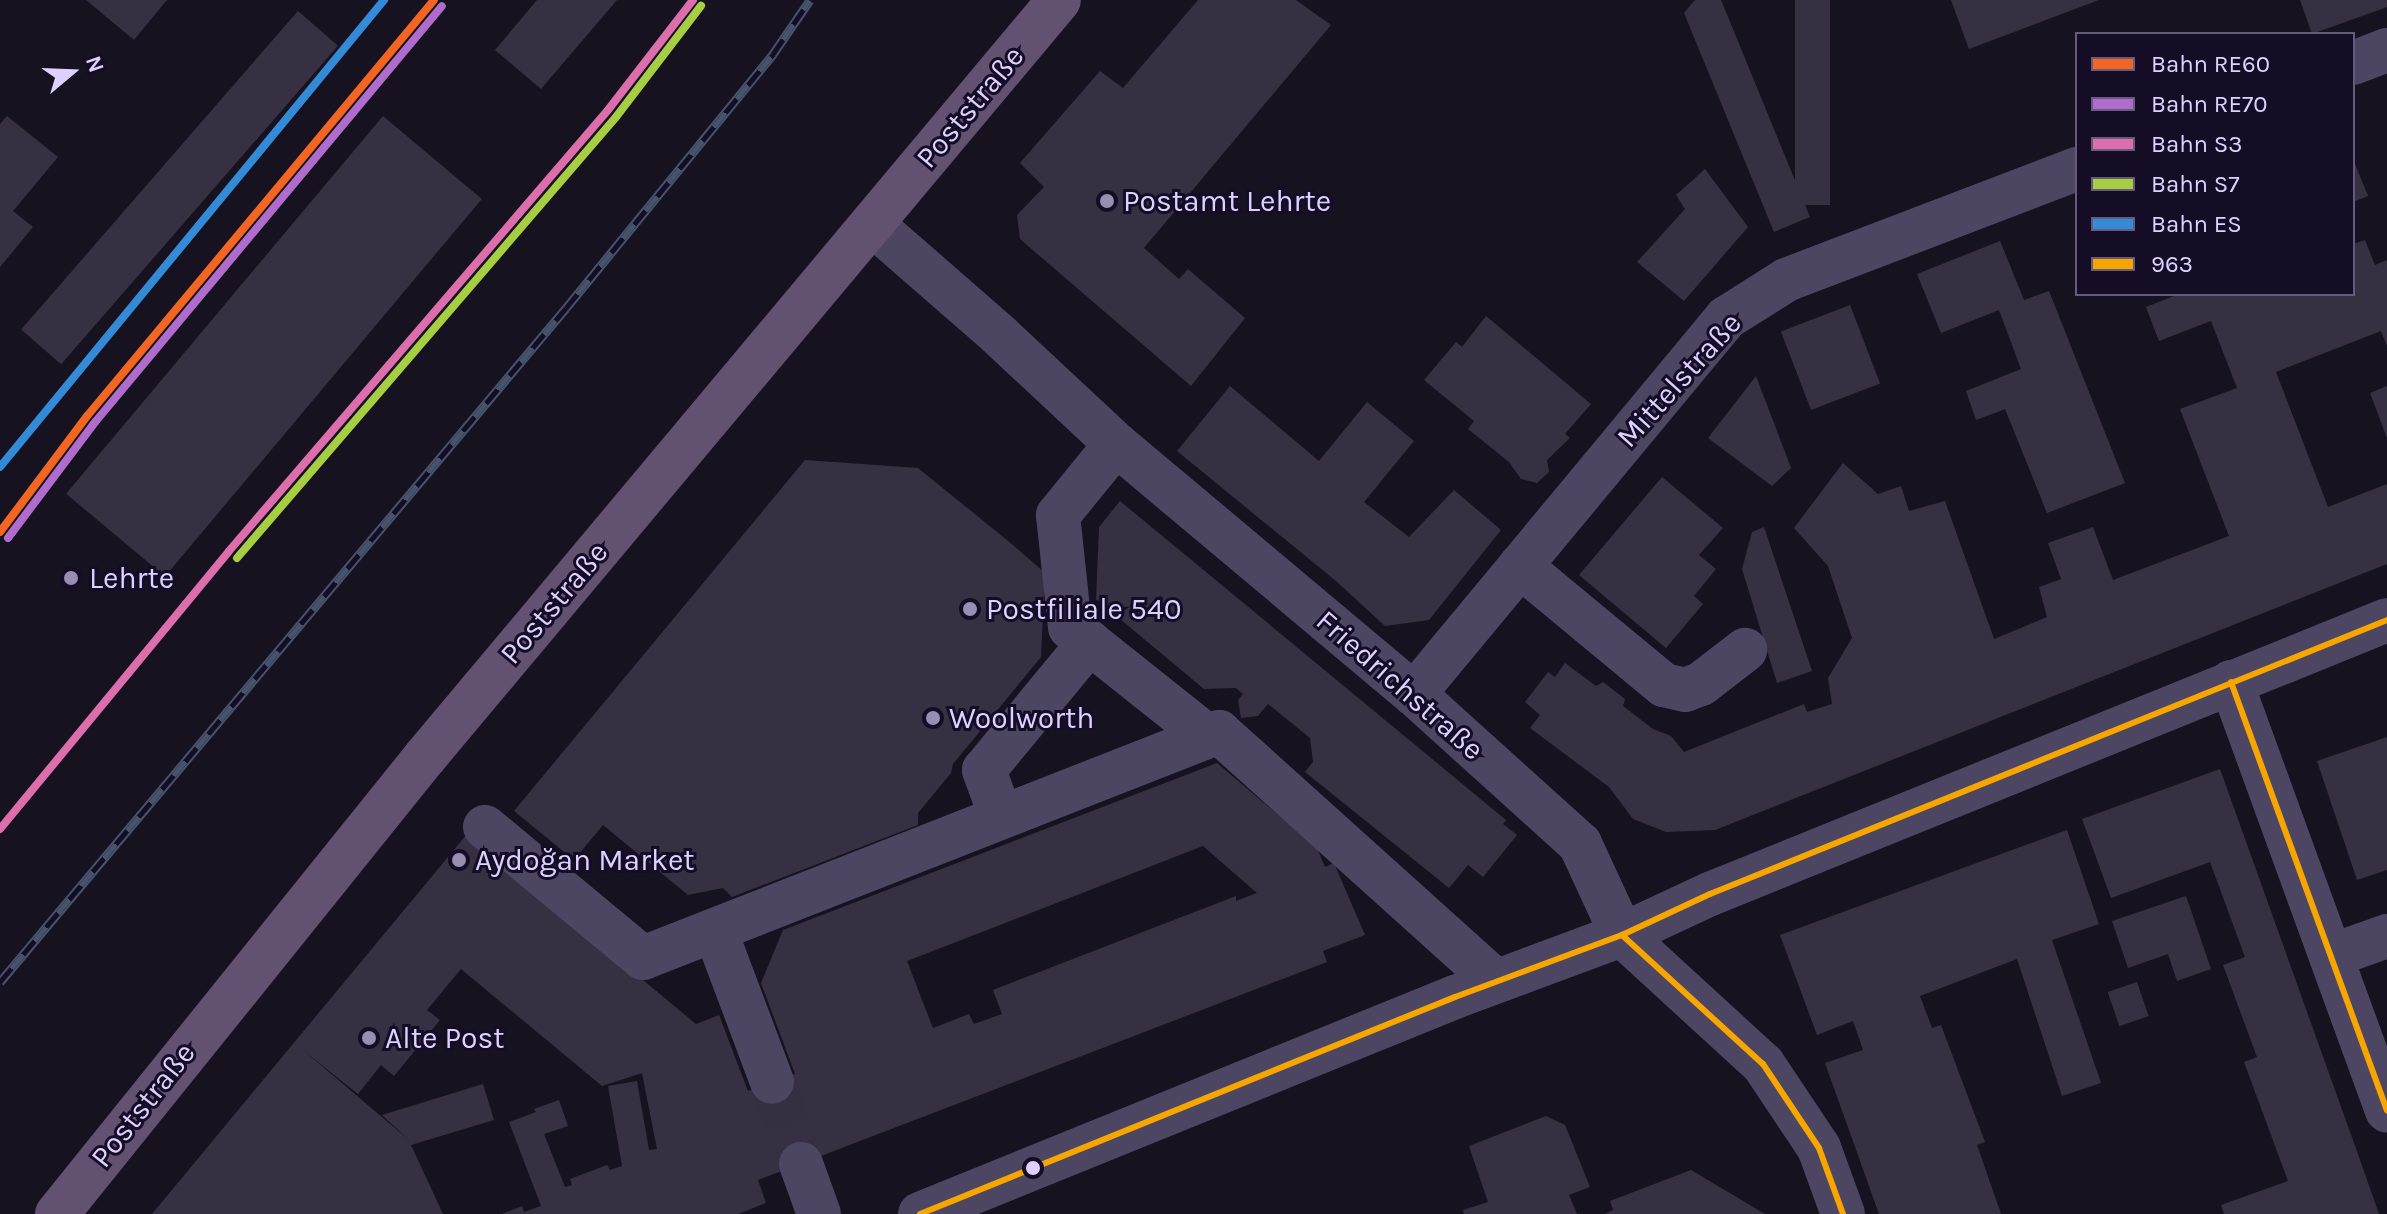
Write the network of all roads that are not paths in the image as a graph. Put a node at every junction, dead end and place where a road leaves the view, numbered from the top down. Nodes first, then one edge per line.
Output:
1 (1059, 0) edge
2 (2387, 50) edge
3 (2355, 62) edge
4 (2075, 170) edge
5 (872, 224) junction
6 (1116, 444) junction
7 (1520, 566) junction
8 (2387, 620) edge
9 (1090, 642) junction
10 (1745, 650) dead end
11 (2231, 682) junction
12 (1414, 694) junction
13 (1207, 736) junction
14 (1001, 817) junction
15 (485, 827) dead end
16 (715, 930) junction
17 (1622, 935) junction
18 (2387, 936) edge
19 (2331, 956) junction
20 (1496, 981) junction
21 (772, 1082) tunnel mouth
22 (2384, 1092) edge
23 (801, 1164) tunnel mouth
24 (57, 1214) edge
25 (819, 1214) edge
26 (920, 1214) edge
27 (1843, 1214) edge

1 - 5 main road, Poststraße
2 - 3 street
4 - 7 street, Mittelstraße
5 - 6 street, Friedrichstraße
5 - 24 main road, Poststraße
6 - 9 street
6 - 12 street, Friedrichstraße
7 - 10 street
7 - 12 street, Mittelstraße
8 - 11 street
9 - 13 street
9 - 14 street
11 - 17 street
11 - 19 street
12 - 17 street, Friedrichstraße
13 - 14 street
13 - 20 street
14 - 16 street
15 - 16 street
16 - 21 street
17 - 20 street
17 - 27 street, Friedrichstraße
18 - 19 street
19 - 22 street
20 - 26 street
23 - 25 street

